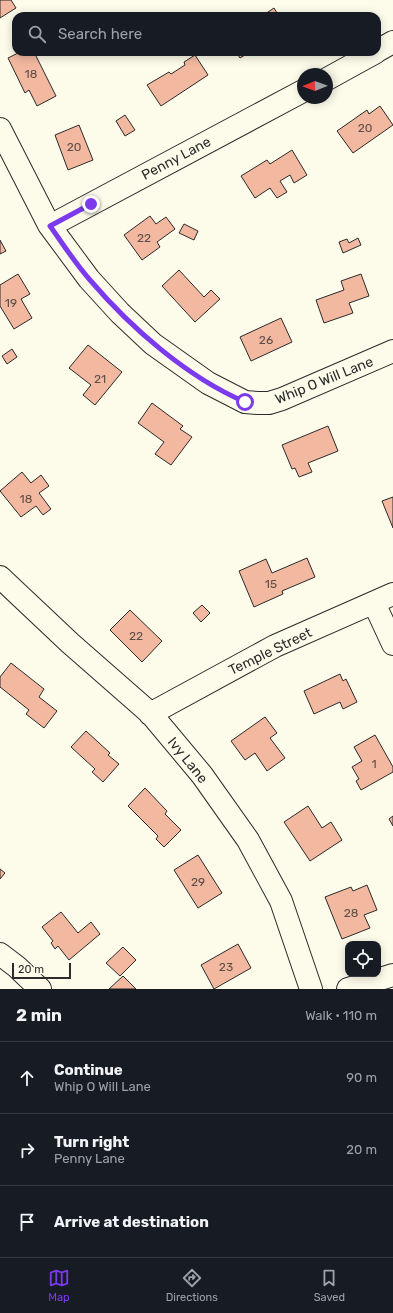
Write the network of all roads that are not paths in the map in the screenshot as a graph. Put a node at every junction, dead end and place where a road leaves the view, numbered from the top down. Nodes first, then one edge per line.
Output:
1 (393, 42) edge
2 (381, 49) edge
3 (369, 56) edge
4 (333, 76) edge
5 (297, 94) edge
6 (0, 129) edge
7 (50, 226) junction
8 (393, 351) edge
9 (0, 577) edge
10 (393, 594) edge
11 (374, 603) junction
12 (393, 644) edge
13 (150, 714) junction
14 (0, 954) edge
15 (393, 975) edge
16 (40, 989) edge
17 (311, 989) edge
18 (348, 989) edge

1 - 2 street
3 - 4 street
5 - 7 street, Penny Lane
6 - 7 street, Whip O Will Lane
7 - 8 street, Whip O Will Lane
9 - 13 street, Ivy Lane
10 - 11 street, Temple Street
11 - 12 street
11 - 13 street, Temple Street
13 - 17 street, Ivy Lane
14 - 16 street
15 - 18 street

